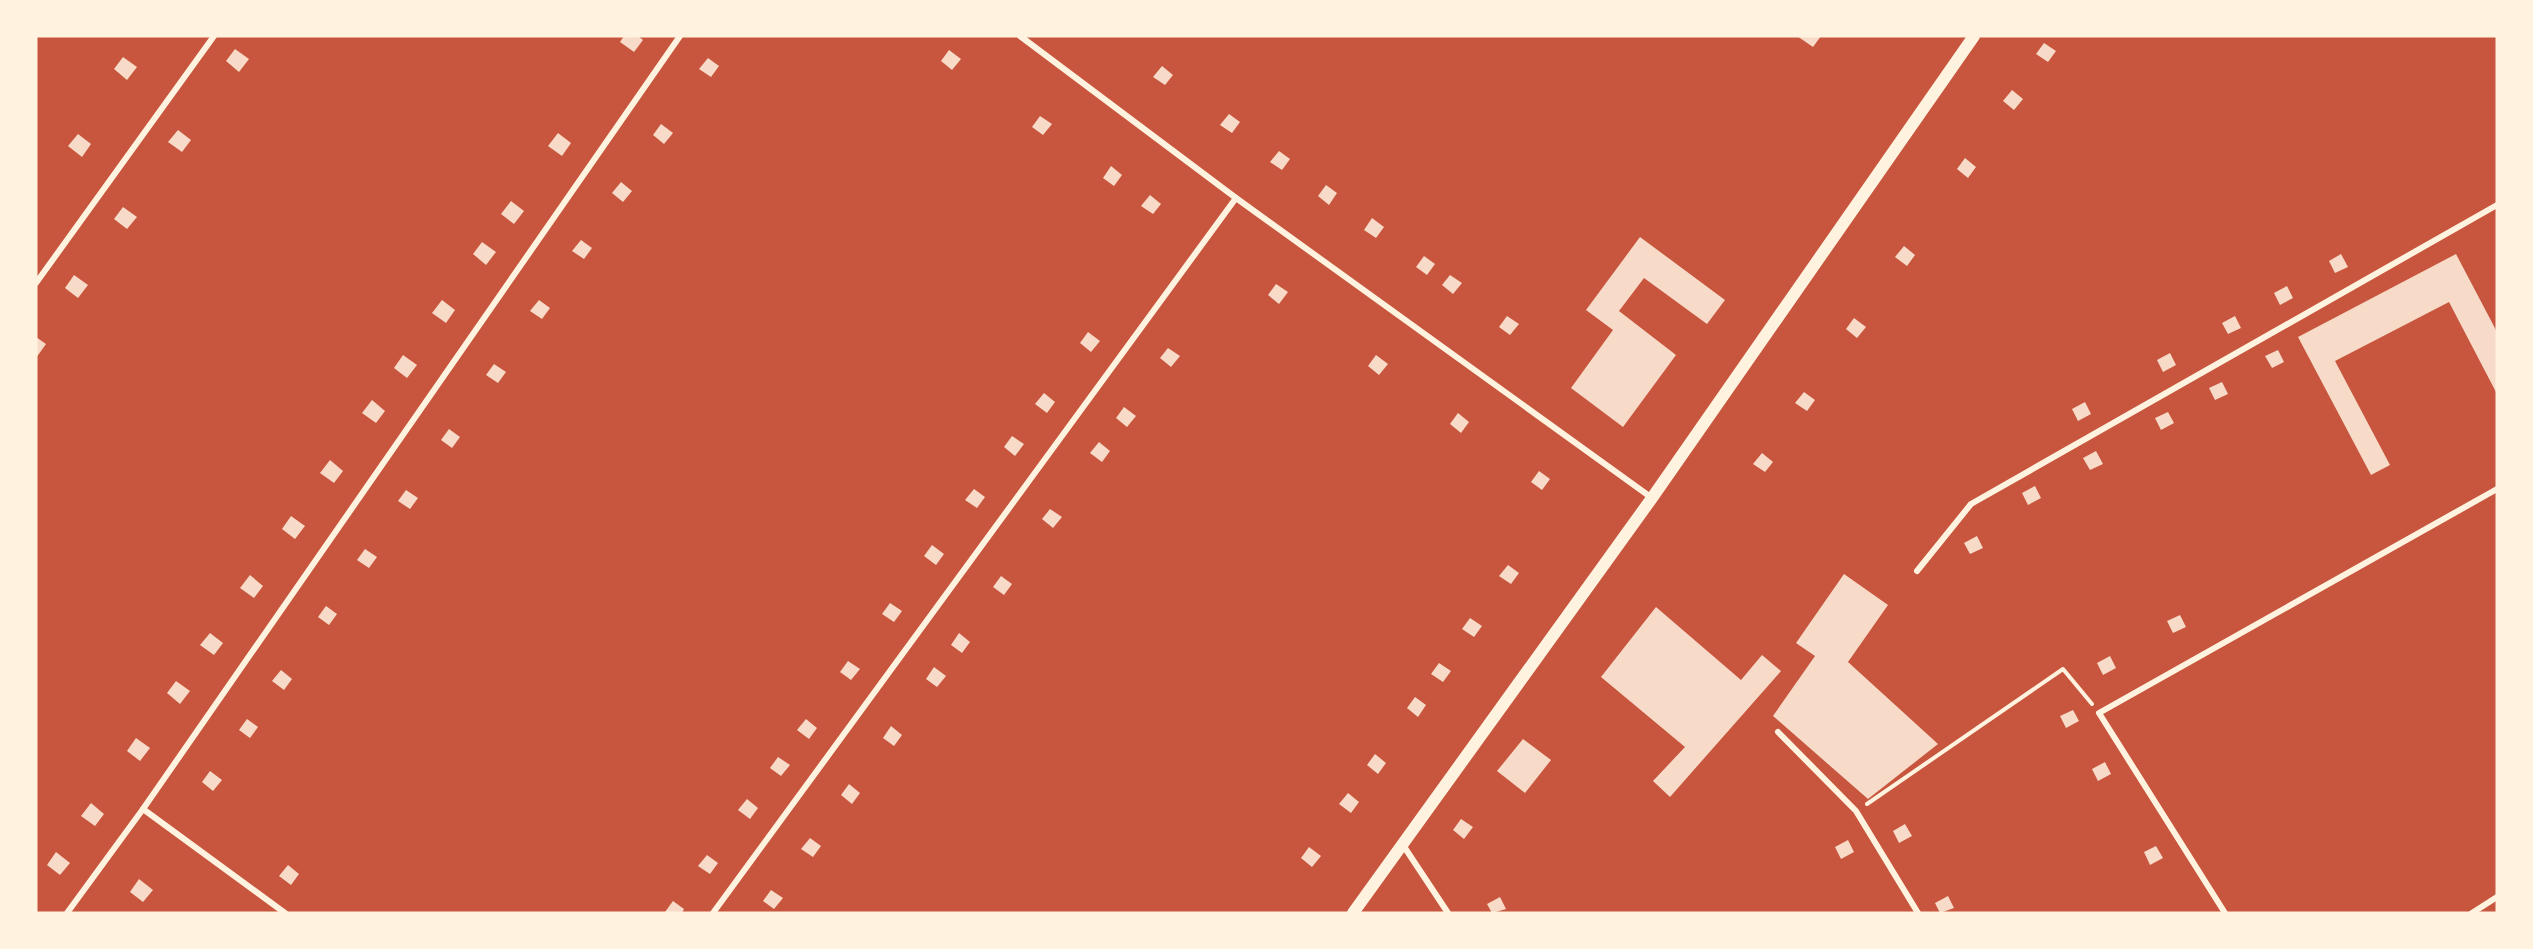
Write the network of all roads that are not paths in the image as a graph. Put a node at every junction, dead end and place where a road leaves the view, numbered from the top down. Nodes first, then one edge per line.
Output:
1 (214, 36) edge
2 (680, 36) edge
3 (1020, 36) edge
4 (1974, 36) edge
5 (1236, 198) junction
6 (2497, 205) edge
7 (36, 283) edge
8 (2497, 489) edge
9 (1652, 498) junction
10 (1917, 571) dead end
11 (1778, 732) dead end
12 (143, 809) junction
13 (1403, 844) junction
14 (2497, 897) edge
15 (67, 913) edge
16 (285, 913) edge
17 (713, 913) edge
18 (1353, 913) edge
19 (1448, 913) edge
20 (1918, 913) edge
21 (2225, 913) edge
22 (2472, 913) edge

1 - 7 street
2 - 12 street
3 - 5 street
4 - 9 main road
5 - 9 street
5 - 17 street
6 - 10 street
8 - 21 street
9 - 13 main road
11 - 20 street
12 - 15 street
12 - 16 street
13 - 18 main road
13 - 19 street
14 - 22 street

